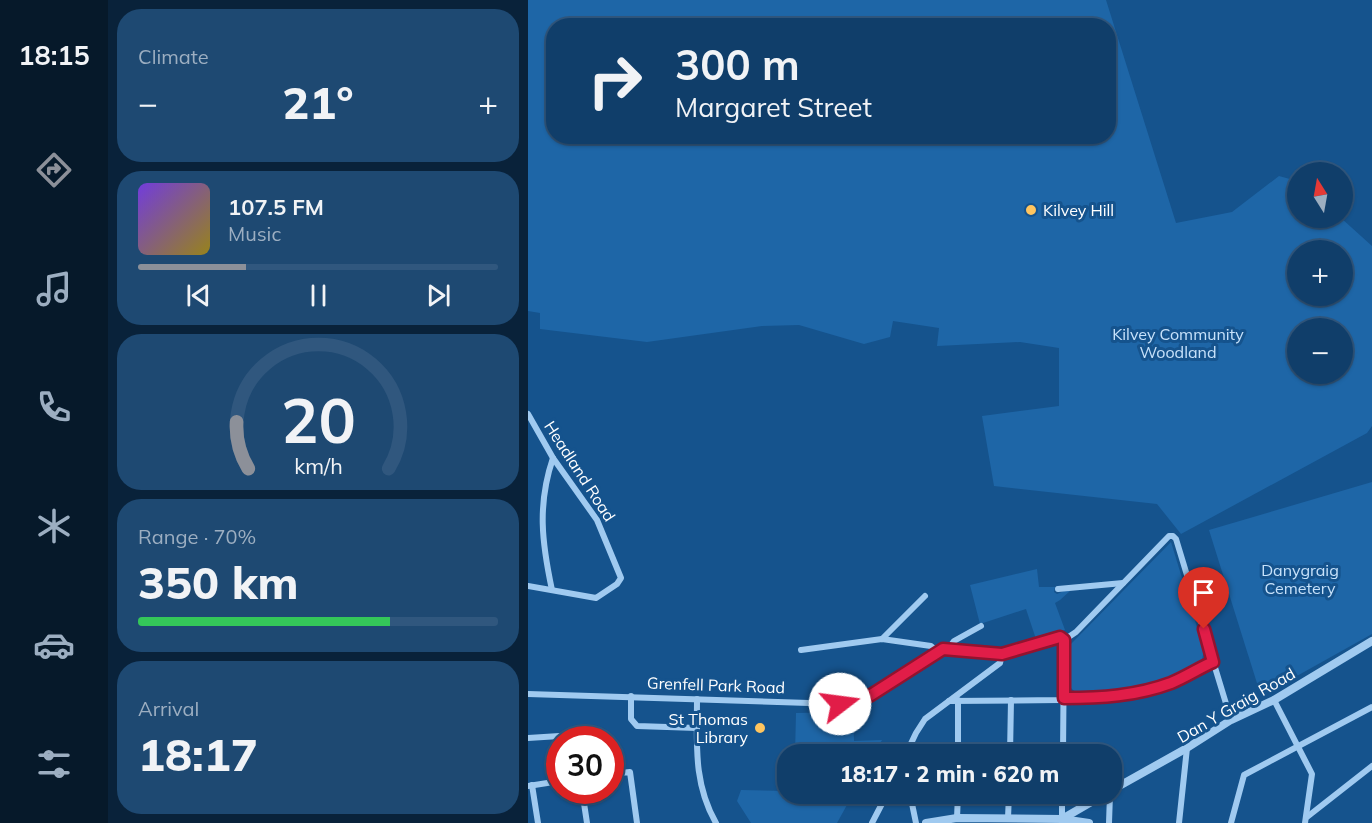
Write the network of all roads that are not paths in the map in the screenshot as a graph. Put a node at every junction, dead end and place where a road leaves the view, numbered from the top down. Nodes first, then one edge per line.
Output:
1 (528, 414) edge
2 (553, 458) junction
3 (1124, 582) junction
4 (528, 586) edge
5 (1059, 589) dead end
6 (552, 590) junction
7 (925, 596) dead end
8 (981, 627) dead end
9 (882, 639) junction
10 (1064, 640) junction
11 (1372, 641) edge
12 (949, 648) junction
13 (801, 650) dead end
14 (937, 651) junction
15 (1002, 654) junction
16 (1213, 662) junction
17 (528, 694) edge
18 (631, 696) junction
19 (1064, 698) junction
20 (697, 699) junction
21 (958, 700) junction
22 (1011, 700) junction
23 (1274, 700) junction
24 (949, 701) junction
25 (1372, 707) edge
26 (1231, 720) junction
27 (697, 728) junction
28 (546, 737) edge
29 (528, 738) edge
30 (911, 744) edge
31 (958, 744) edge
32 (1010, 744) edge
33 (1063, 744) edge
34 (1298, 746) junction
35 (1187, 748) junction
36 (1372, 766) edge
37 (624, 772) edge
38 (546, 783) edge
39 (530, 785) edge
40 (1122, 785) edge
41 (584, 804) edge
42 (882, 804) edge
43 (912, 804) edge
44 (958, 804) edge
45 (1009, 804) edge
46 (1062, 804) edge
47 (1088, 804) edge
48 (1109, 804) edge
49 (957, 818) junction
50 (1008, 818) junction
51 (1062, 819) junction
52 (1306, 820) edge
53 (538, 823) edge
54 (586, 823) edge
55 (637, 823) edge
56 (716, 823) edge
57 (872, 823) edge
58 (916, 823) edge
59 (926, 823) edge
60 (1089, 823) edge
61 (1109, 823) edge
62 (1179, 823) edge
63 (1231, 823) edge

1 - 2 street, Headland Road
2 - 6 street
2 - 6 street, Headland Road
3 - 5 street
3 - 10 street
3 - 16 street
4 - 6 street
7 - 9 street
8 - 12 street
9 - 13 street
9 - 14 street
10 - 15 street, Grenfell Park Road
10 - 19 street
11 - 23 street, Dan Y Graig Road
12 - 14 street, Grenfell Park Road
12 - 15 street, Grenfell Park Road
14 - 20 street, Grenfell Park Road
15 - 24 street
16 - 19 street
16 - 26 street
17 - 18 street, Grenfell Park Road
18 - 20 street, Grenfell Park Road
18 - 27 street
19 - 22 street
19 - 33 street
20 - 27 street
21 - 22 street
21 - 24 street
21 - 31 street
22 - 32 street
23 - 26 street, Dan Y Graig Road
23 - 34 street
24 - 30 street
25 - 34 street
26 - 35 street, Dan Y Graig Road
27 - 56 street
28 - 29 street
34 - 52 street
34 - 63 street
35 - 40 street, Dan Y Graig Road
35 - 62 street
36 - 52 street
37 - 55 street
38 - 39 street
39 - 53 street
41 - 54 street
42 - 57 street
43 - 58 street
44 - 49 street
45 - 50 street
46 - 51 street
47 - 51 street, Dan Y Graig Road
48 - 61 street
49 - 50 street
49 - 59 street
50 - 51 street
51 - 60 street

